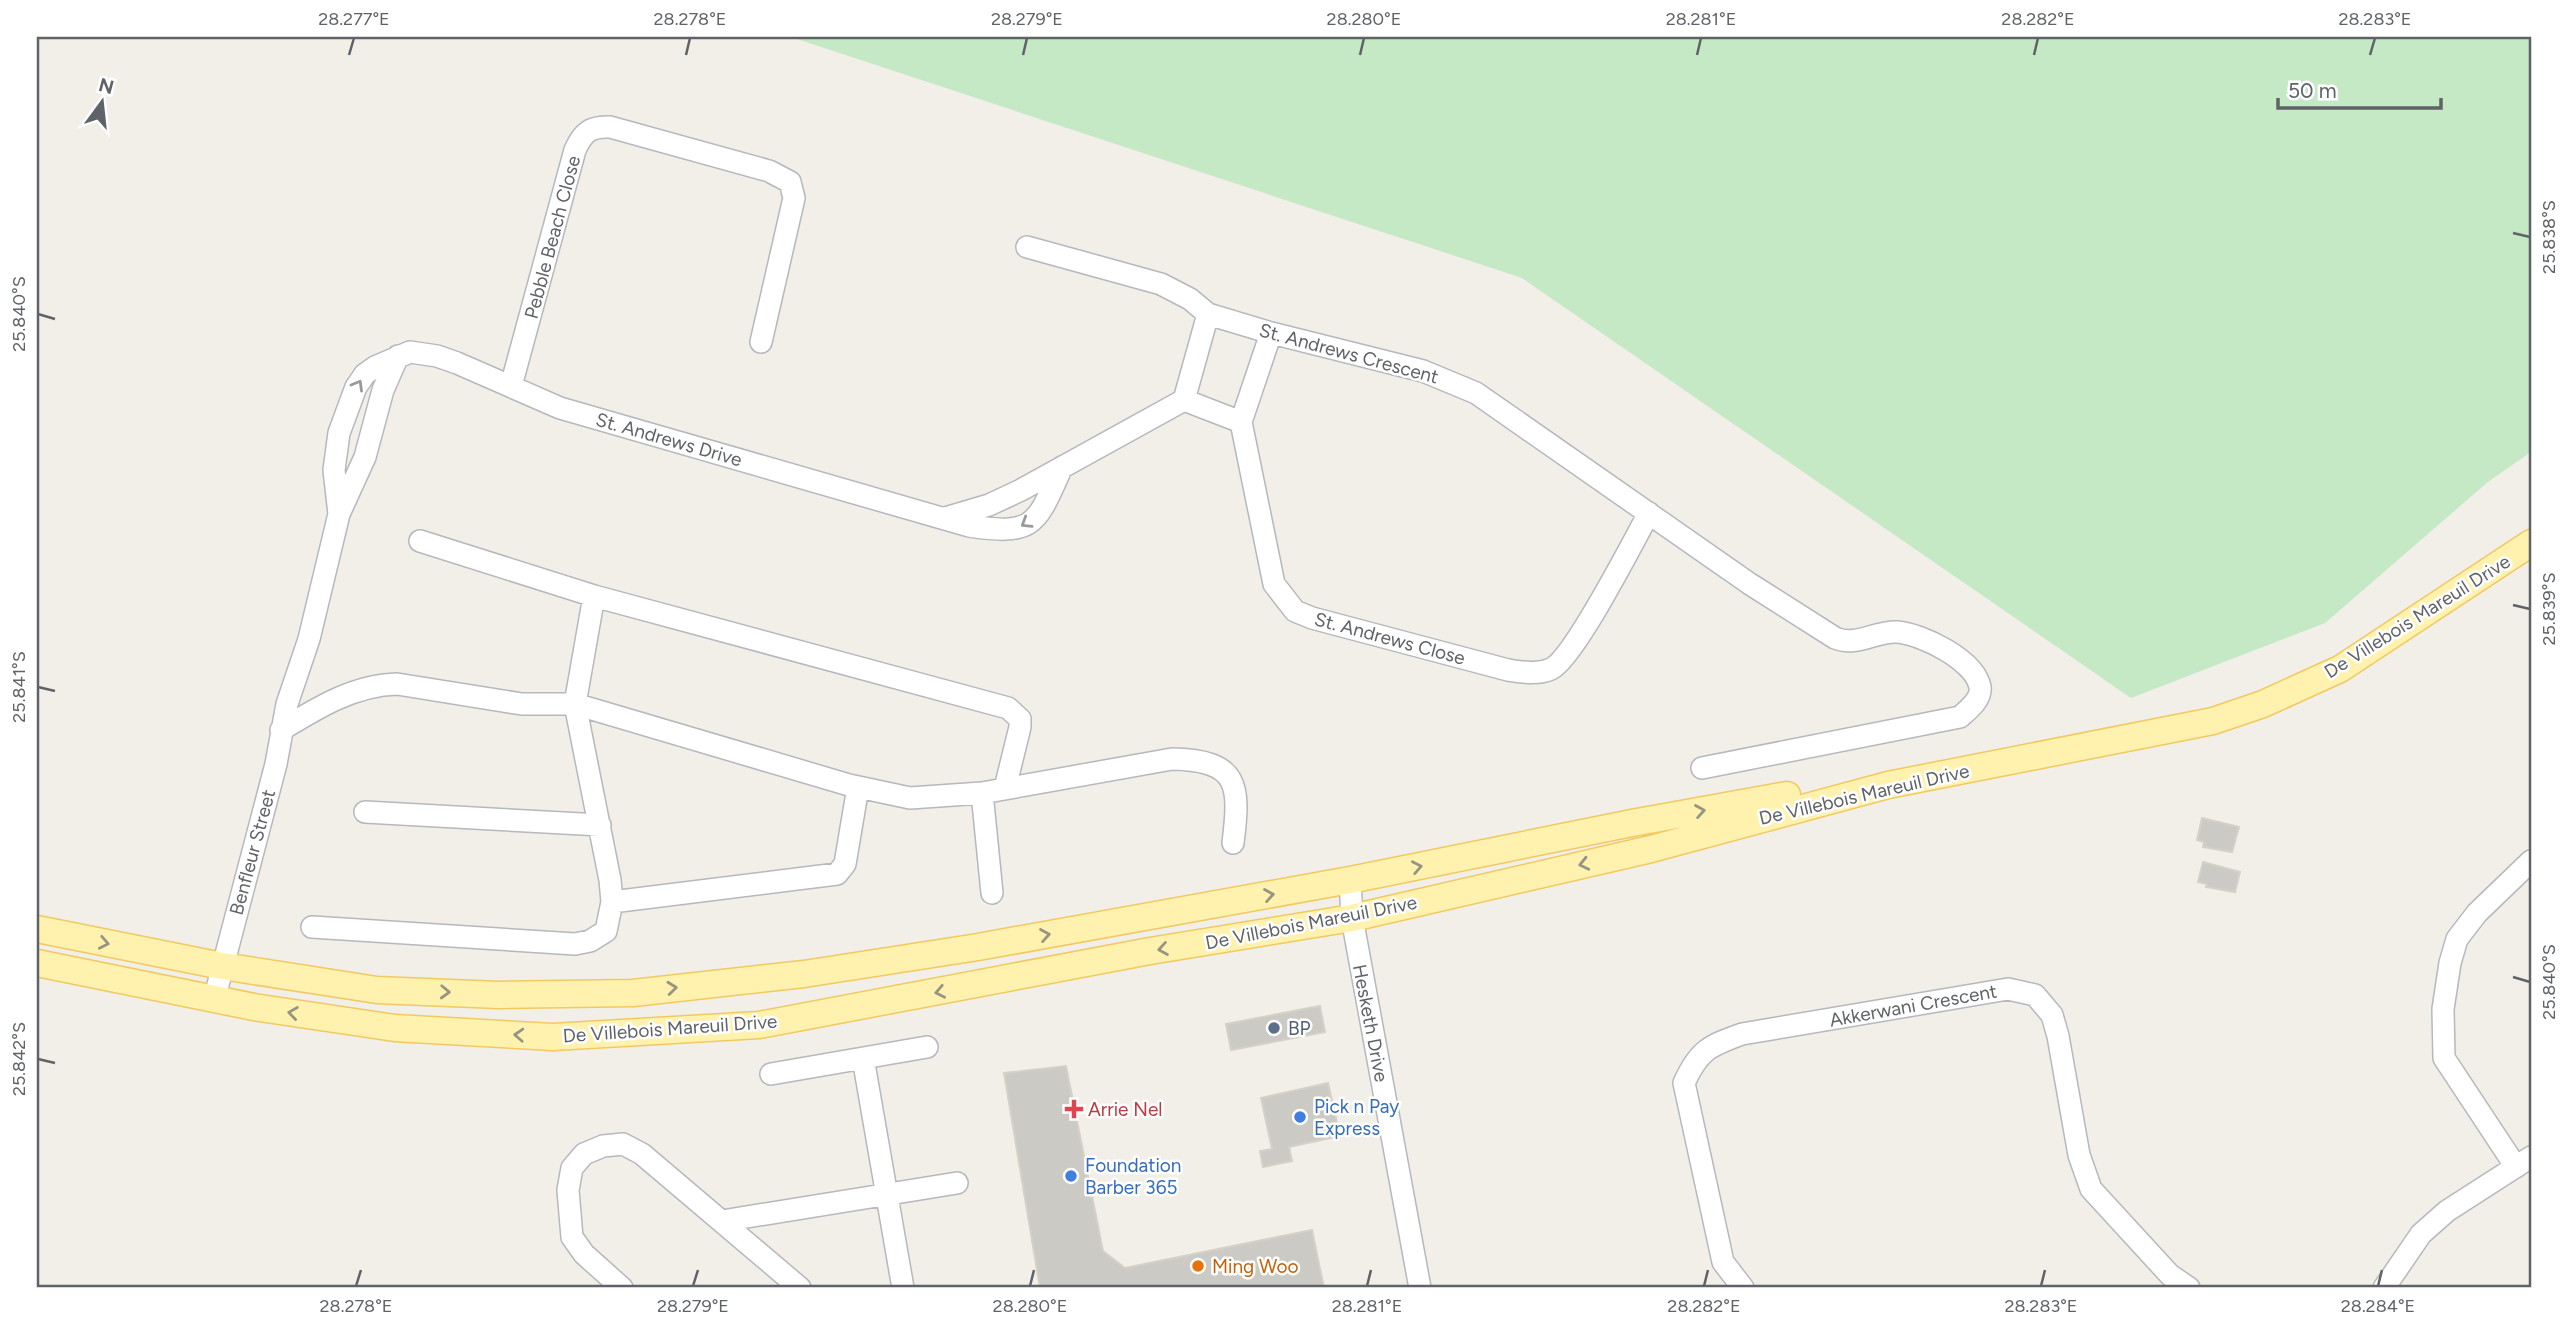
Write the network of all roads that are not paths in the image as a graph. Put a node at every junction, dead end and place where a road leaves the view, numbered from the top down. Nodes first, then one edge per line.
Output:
1 (1027, 247) dead end
2 (1208, 314) junction
3 (1271, 333) junction
4 (761, 342) dead end
5 (398, 356) junction
6 (510, 386) junction
7 (1184, 400) junction
8 (1241, 422) junction
9 (1062, 467) junction
10 (1649, 513) junction
11 (339, 514) junction
12 (945, 518) junction
13 (2531, 530) edge
14 (420, 541) dead end
15 (2531, 543) edge
16 (594, 596) junction
17 (575, 704) junction
18 (281, 730) junction
19 (1702, 768) dead end
20 (858, 787) junction
21 (1005, 788) junction
22 (982, 793) junction
23 (365, 812) dead end
24 (600, 825) junction
25 (1233, 843) dead end
26 (2531, 861) edge
27 (1350, 880) junction
28 (992, 893) dead end
29 (612, 902) junction
30 (1352, 918) junction
31 (312, 927) dead end
32 (37, 929) edge
33 (37, 963) edge
34 (222, 966) junction
35 (214, 1000) junction
36 (927, 1047) dead end
37 (863, 1058) junction
38 (771, 1074) dead end
39 (2524, 1162) edge
40 (957, 1183) dead end
41 (885, 1193) junction
42 (722, 1221) junction
43 (622, 1288) edge
44 (800, 1288) edge
45 (903, 1288) edge
46 (1420, 1288) edge
47 (1743, 1288) edge
48 (2189, 1288) edge
49 (2384, 1288) edge

1 - 2 street, St. Andrews Crescent
2 - 3 street, St. Andrews Crescent
2 - 7 street
3 - 8 street
3 - 10 street, St. Andrews Crescent
4 - 6 street, Pebble Beach Close
5 - 6 street, St. Andrews Drive
5 - 11 street
11 -> 5 street
6 - 12 street, St. Andrews Drive
7 - 8 street
7 - 9 street
8 - 10 street, St. Andrews Close
9 - 12 street
9 -> 12 street, St. Andrews Drive
10 - 19 street, St. Andrews Crescent
11 - 18 street, Benfleur Street
27 -> 13 main road, De Villebois Mareuil Drive
14 - 16 street
15 -> 30 main road, De Villebois Mareuil Drive
16 - 17 street
16 - 21 street
17 - 18 street
17 - 20 street
17 - 24 street
18 - 34 street, Benfleur Street
20 - 22 street
20 - 29 street
21 - 22 street
21 - 25 street
22 - 28 street
23 - 24 street
24 - 29 street
26 - 39 street
27 - 30 street, Hesketh Drive
34 -> 27 main road, De Villebois Mareuil Drive
29 - 31 street
30 -> 35 main road, De Villebois Mareuil Drive
30 - 46 street, Hesketh Drive
32 -> 34 main road, De Villebois Mareuil Drive
33 - 35 main road, De Villebois Mareuil Drive
34 - 35 street, Benfleur Street
36 - 37 street
37 - 38 street
37 - 41 street
39 - 49 street
40 - 41 street
41 - 42 street
41 - 45 street
42 - 43 street
42 - 44 street
47 - 48 street, Akkerwani Crescent

